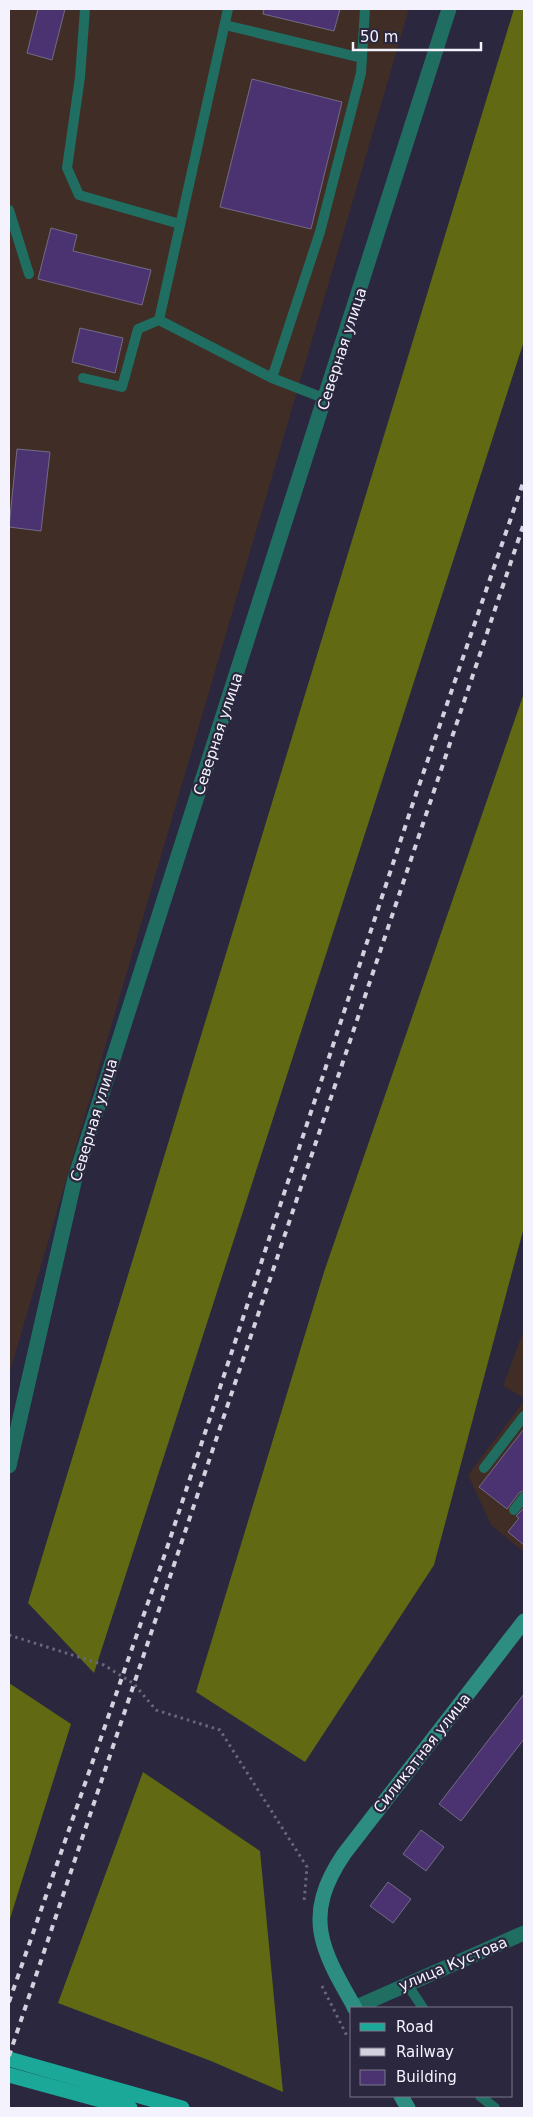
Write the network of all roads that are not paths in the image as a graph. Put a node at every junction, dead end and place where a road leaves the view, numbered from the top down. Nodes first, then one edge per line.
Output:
1 (85, 9) edge
2 (228, 9) edge
3 (365, 9) edge
4 (449, 9) edge
5 (225, 25) junction
6 (362, 58) junction
7 (9, 210) edge
8 (180, 224) junction
9 (29, 274) dead end
10 (158, 320) junction
11 (83, 378) dead end
12 (272, 378) junction
13 (326, 399) junction
14 (524, 1416) edge
15 (9, 1466) edge
16 (484, 1468) dead end
17 (524, 1497) edge
18 (514, 1510) dead end
19 (524, 1621) edge
20 (524, 1933) edge
21 (407, 1984) junction
22 (353, 2007) edge
23 (356, 2007) edge
24 (422, 2007) edge
25 (9, 2059) edge
26 (9, 2075) edge
27 (481, 2097) edge
28 (130, 2108) edge
29 (182, 2108) edge
30 (495, 2108) edge

1 - 8 lane
2 - 5 lane
3 - 6 lane
4 - 13 street, Северная улица
5 - 6 lane
5 - 8 lane
6 - 12 lane
7 - 9 lane
8 - 10 lane
10 - 11 lane
10 - 12 lane
12 - 13 lane
13 - 15 street, Северная улица
14 - 16 lane
17 - 18 lane
19 - 22 street, Силикатная улица
20 - 21 street, улица Кустова
21 - 23 street, улица Кустова
21 - 24 lane
25 - 29 main road
26 - 28 main road
27 - 30 lane

